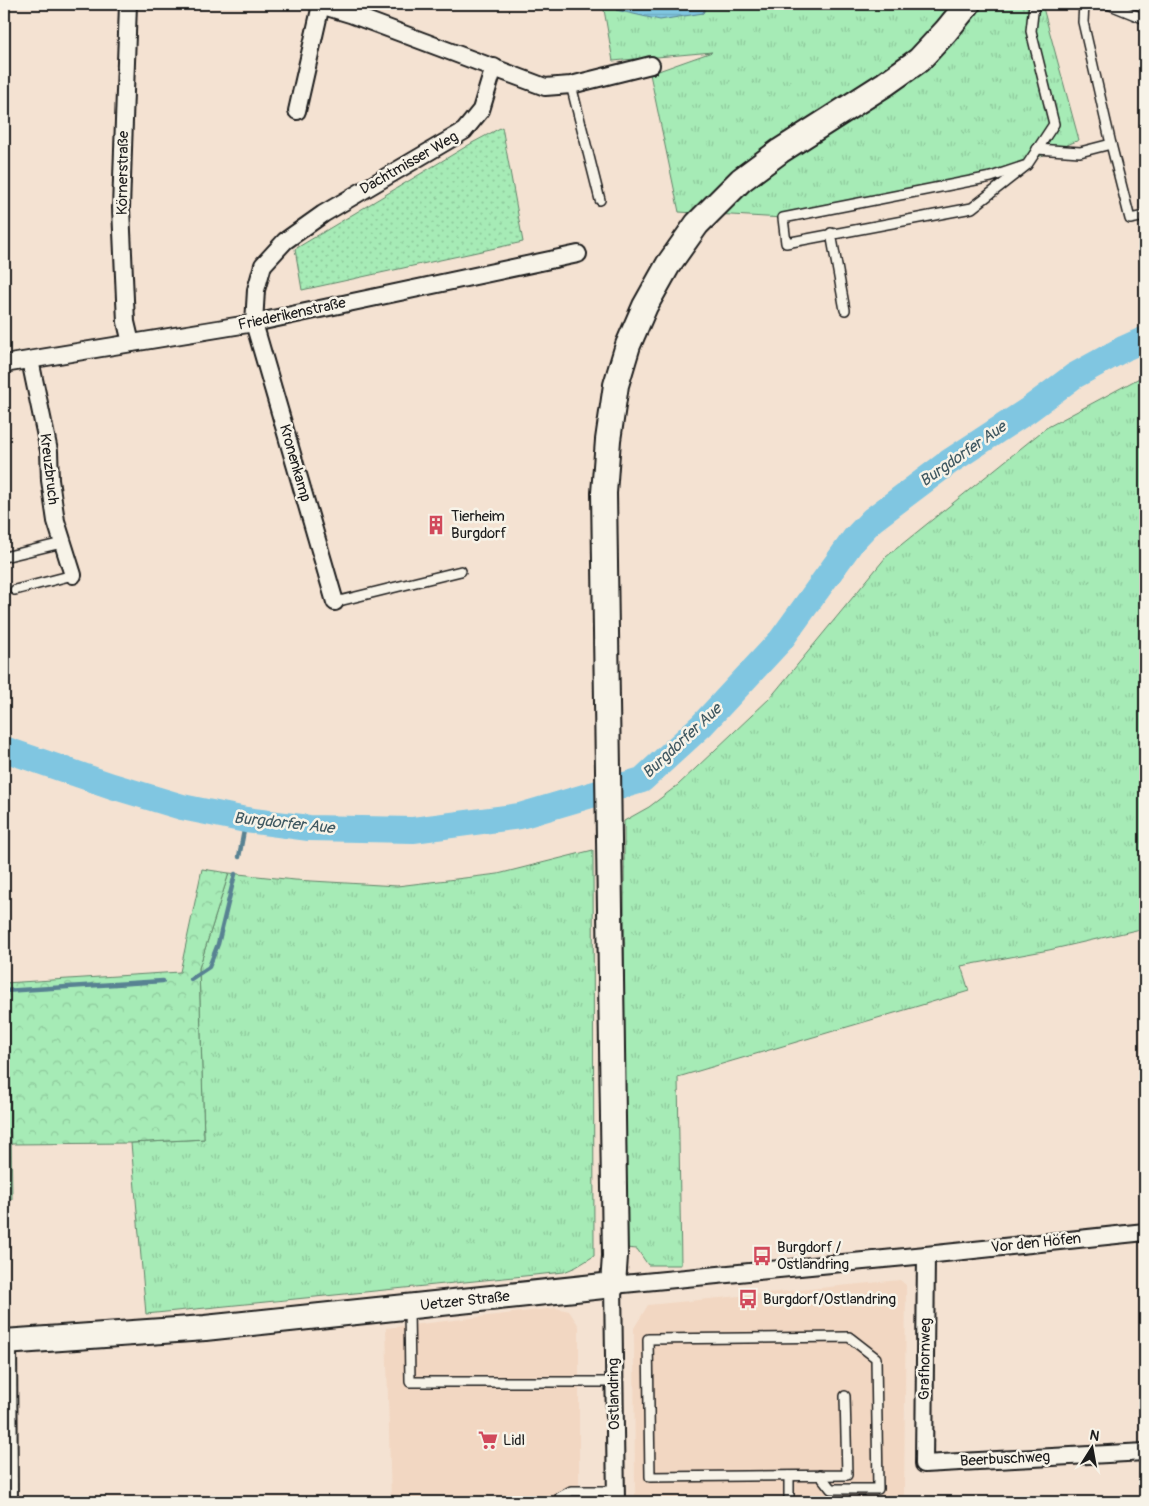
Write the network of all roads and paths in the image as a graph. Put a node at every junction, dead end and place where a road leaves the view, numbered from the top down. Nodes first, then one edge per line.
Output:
1 (128, 4) edge
2 (319, 4) edge
3 (968, 4) edge
4 (1034, 4) edge
5 (1084, 4) edge
6 (1108, 4) edge
7 (1145, 19) edge
8 (651, 65) dead end
9 (494, 67) junction
10 (571, 85) junction
11 (297, 111) dead end
12 (1111, 144) junction
13 (1037, 149) junction
14 (1027, 165) junction
15 (600, 200) dead end
16 (1145, 216) edge
17 (831, 234) junction
18 (578, 254) dead end
19 (845, 310) dead end
20 (254, 323) junction
21 (130, 343) junction
22 (30, 360) junction
23 (4, 364) edge
24 (62, 543) junction
25 (4, 557) edge
26 (461, 571) dead end
27 (73, 575) joint
28 (15, 590) dead end
29 (335, 602) joint
30 (1145, 1232) edge
31 (926, 1255) junction
32 (613, 1285) junction
33 (410, 1307) junction
34 (6, 1342) edge
35 (614, 1382) junction
36 (845, 1396) dead end
37 (1145, 1452) edge
38 (924, 1464) joint
39 (820, 1475) junction
40 (789, 1476) junction
41 (616, 1496) edge
42 (9, 1502) edge
43 (560, 1502) edge
44 (789, 1502) edge

1 - 21 street, Körnerstraße
2 - 9 street
2 - 11 street
3 - 32 street
4 - 13 lane
5 - 12 lane
6 - 7 lane
8 - 10 street
9 - 10 street
9 - 20 street, Dachtmisser Weg
10 - 15 lane
12 - 13 lane
12 - 16 lane
13 - 14 lane
14 - 17 lane
14 - 17 lane
17 - 19 lane
18 - 20 street, Friederikenstraße
20 - 21 street, Friederikenstraße
20 - 29 street, Kronenkamp
21 - 22 street, Friederikenstraße
22 - 23 street, Friederikenstraße
22 - 24 street, Kreuzbruch
24 - 25 lane
24 - 27 street, Kreuzbruch
26 - 29 lane
27 - 28 lane
30 - 31 street, Vor den Höfen
31 - 32 street, Uetzer Straße
31 - 38 street, Grafhornweg
32 - 33 street, Uetzer Straße
32 - 35 street, Ostlandring
33 - 34 street, Uetzer Straße
33 - 35 lane
34 - 42 street
35 - 41 street, Ostlandring
36 - 39 lane
37 - 38 street, Beerbuschweg
39 - 40 lane
39 - 40 lane
40 - 44 lane
41 - 43 lane

